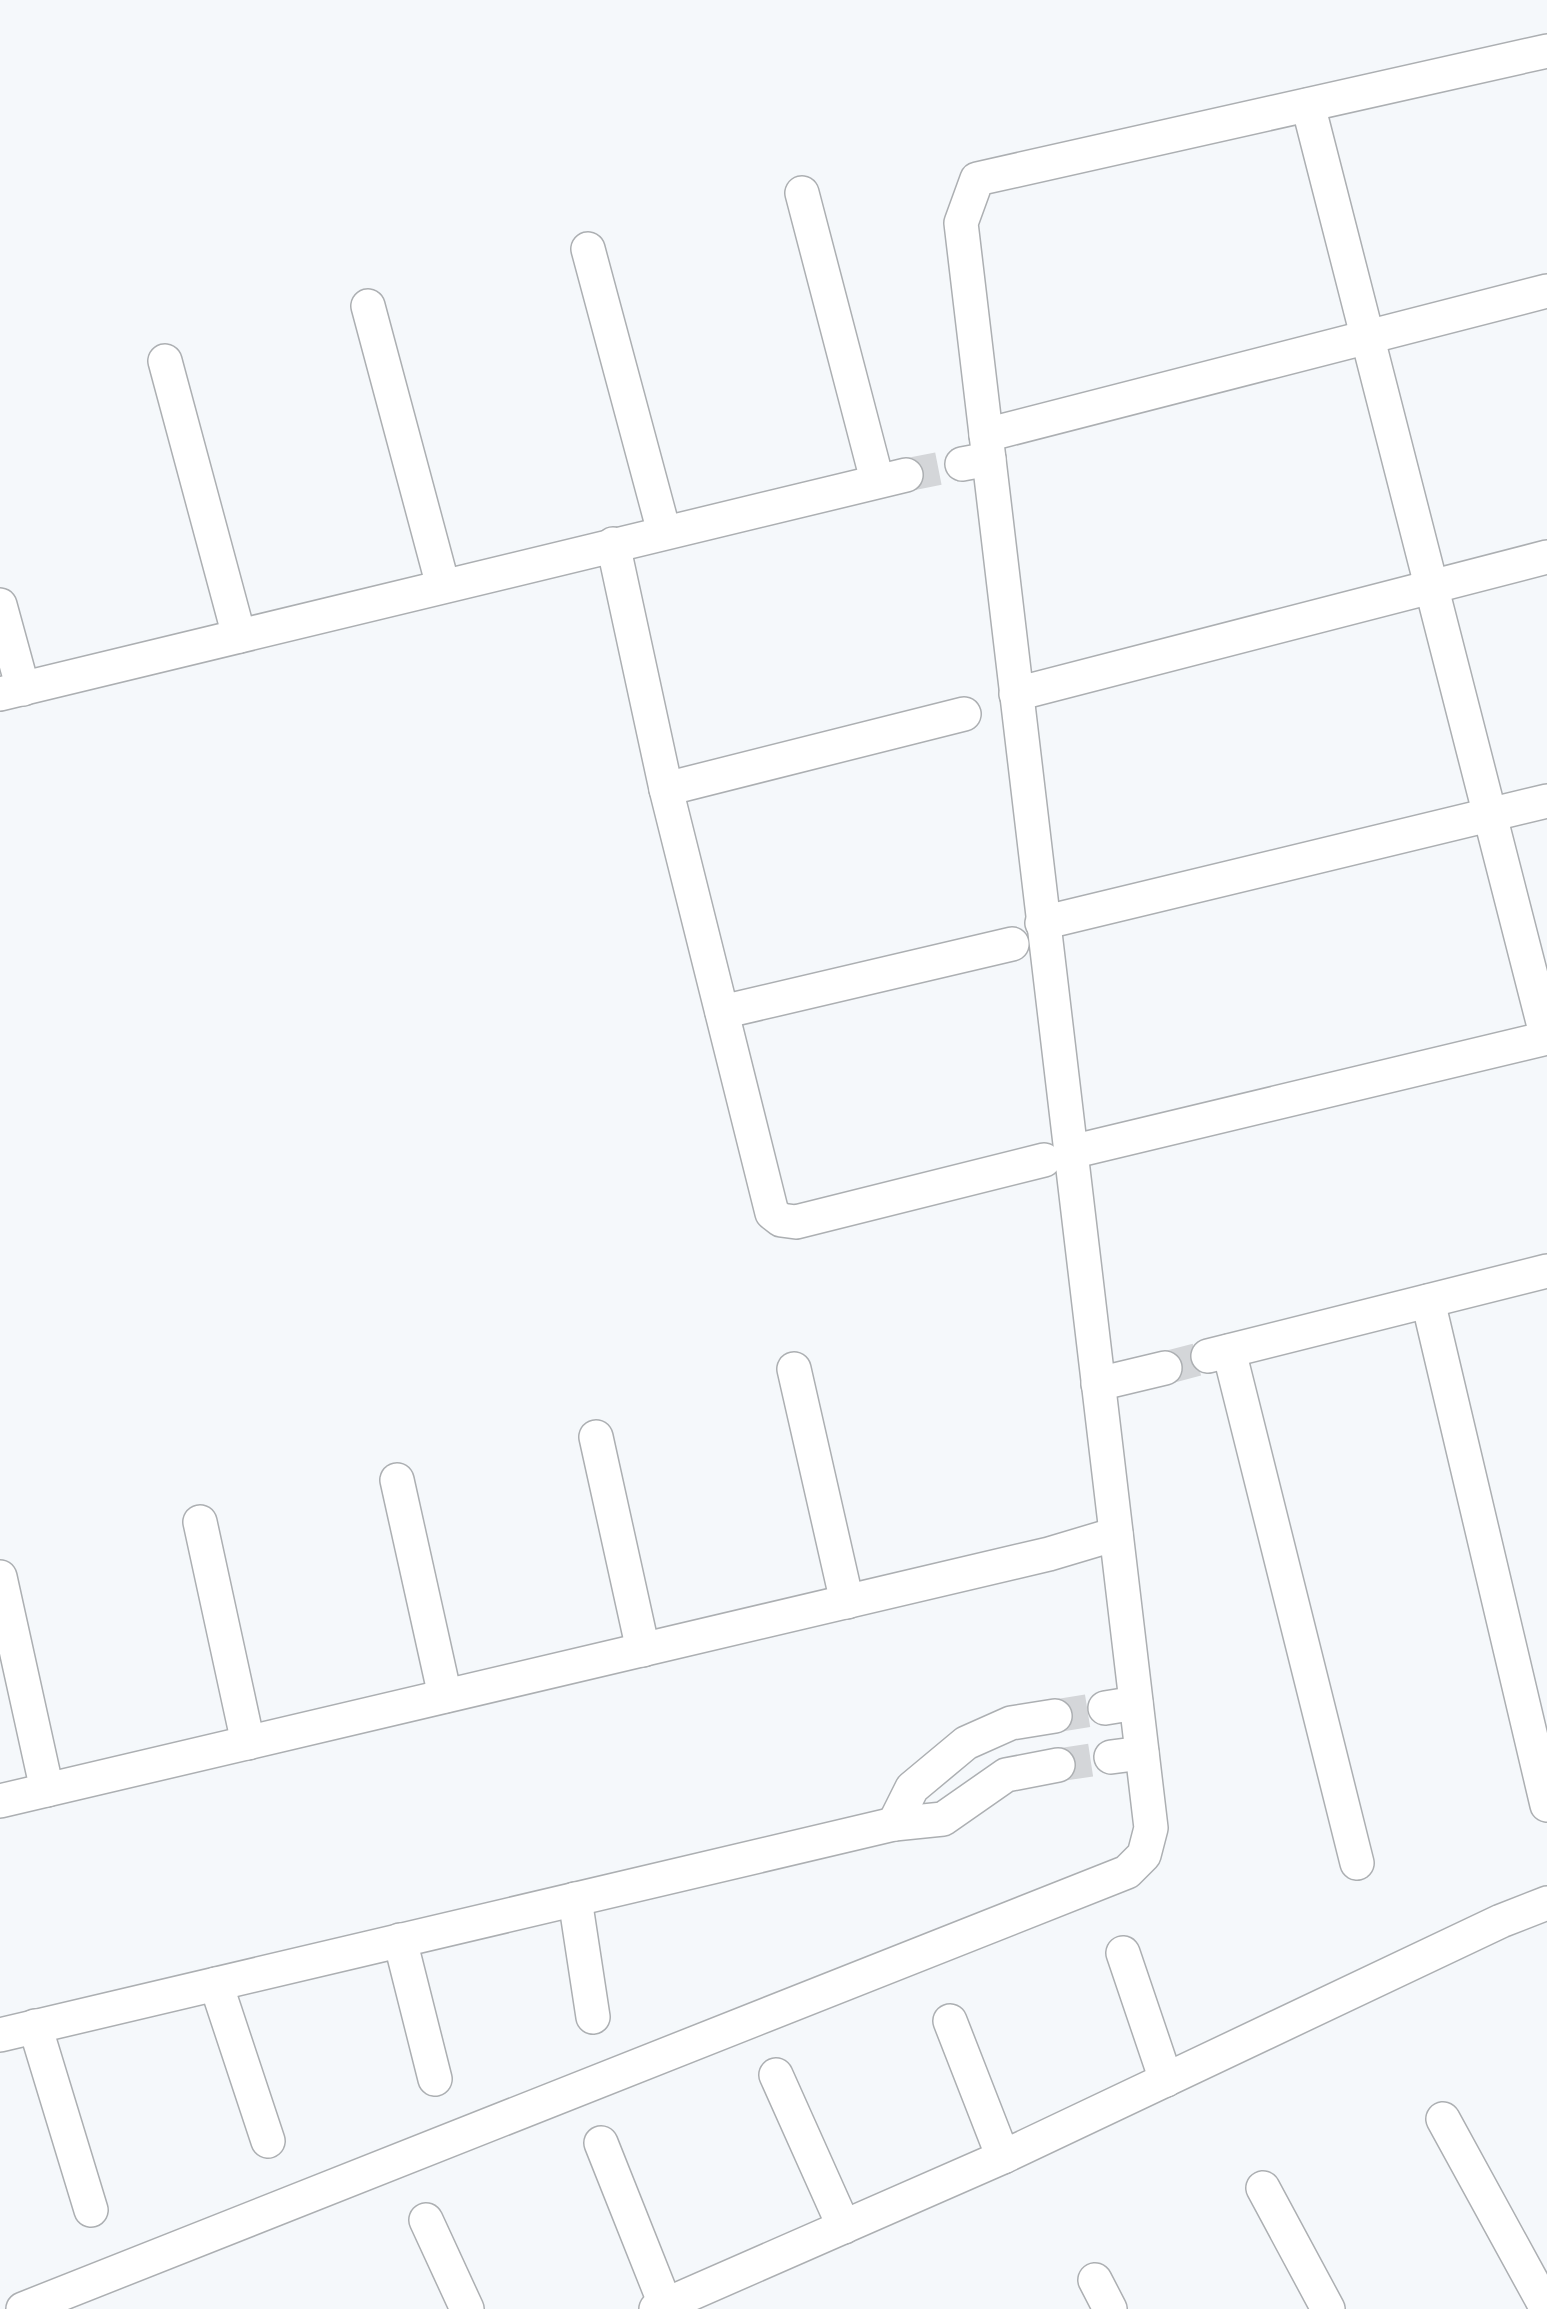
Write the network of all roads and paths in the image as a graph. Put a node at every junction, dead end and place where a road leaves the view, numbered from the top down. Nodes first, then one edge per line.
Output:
1 (1547, 51) edge
2 (1308, 105) junction
3 (802, 193) dead end
4 (588, 249) dead end
5 (1547, 291) edge
6 (368, 306) dead end
7 (1367, 338) junction
8 (165, 361) dead end
9 (979, 453) junction
10 (664, 532) junction
11 (613, 544) junction
12 (1547, 557) edge
13 (443, 586) junction
14 (1431, 587) junction
15 (0, 605) edge
16 (239, 636) junction
17 (11, 691) edge
18 (1016, 694) junction
19 (964, 714) dead end
20 (666, 789) junction
21 (1547, 801) edge
22 (1490, 816) junction
23 (1042, 923) junction
24 (1011, 944) dead end
25 (722, 1012) junction
26 (1547, 1038) edge
27 (1058, 1156) junction
28 (1547, 1271) edge
29 (1428, 1301) junction
30 (1165, 1368) tunnel mouth
31 (794, 1369) dead end
32 (1098, 1384) junction
33 (596, 1437) dead end
34 (397, 1480) dead end
35 (200, 1522) dead end
36 (1116, 1534) junction
37 (0, 1577) edge
38 (847, 1602) junction
39 (643, 1650) junction
40 (445, 1696) junction
41 (1055, 1716) tunnel mouth
42 (248, 1743) junction
43 (1058, 1765) tunnel mouth
44 (47, 1790) junction
45 (0, 1801) edge
46 (1547, 1804) edge
47 (894, 1824) junction
48 (1357, 1863) dead end
49 (574, 1899) junction
50 (1547, 1903) edge
51 (400, 1940) junction
52 (1123, 1953) dead end
53 (216, 1984) junction
54 (593, 2017) dead end
55 (950, 2021) dead end
56 (35, 2026) junction
57 (0, 2035) edge
58 (776, 2075) dead end
59 (435, 2079) dead end
60 (1166, 2080) junction
61 (1443, 2119) dead end
62 (268, 2141) dead end
63 (601, 2143) dead end
64 (1003, 2157) junction
65 (1263, 2188) dead end
66 (91, 2210) dead end
67 (426, 2220) dead end
68 (844, 2227) junction
69 (1095, 2280) dead end
70 (661, 2307) edge
71 (23, 2309) edge
72 (467, 2309) edge
73 (1110, 2309) edge
74 (1328, 2309) edge
75 (1547, 2309) edge

1 - 2 street
2 - 7 street
2 - 9 street
3 - 10 street
4 - 10 street
5 - 7 street
6 - 13 street
7 - 9 street
7 - 14 street
8 - 16 street
9 - 18 street
10 - 11 street
11 - 13 street
11 - 20 street
12 - 14 street
13 - 16 street
14 - 18 street
14 - 22 street
15 - 17 street
16 - 17 street
18 - 23 street
19 - 20 street
20 - 25 street
21 - 22 street
22 - 23 street
22 - 26 street
23 - 27 street
24 - 25 street
25 - 27 street
26 - 27 street
27 - 32 street
28 - 29 street
29 - 46 street
29 - 48 street
30 - 32 street
31 - 38 street
32 - 36 street
33 - 39 street
34 - 40 street
35 - 42 street
36 - 38 street
36 - 71 street
37 - 44 street
38 - 39 street
39 - 40 street
40 - 42 street
41 - 47 street
42 - 44 street
43 - 47 street
44 - 45 street
47 - 49 street
49 - 51 street
49 - 54 street
50 - 60 street
51 - 53 street
51 - 59 street
52 - 60 street
53 - 56 street
53 - 62 street
55 - 64 street
56 - 57 street
56 - 66 street
58 - 68 street
60 - 64 street
61 - 75 street
63 - 70 street
64 - 68 street
65 - 74 street
67 - 72 street
68 - 70 street
69 - 73 street

